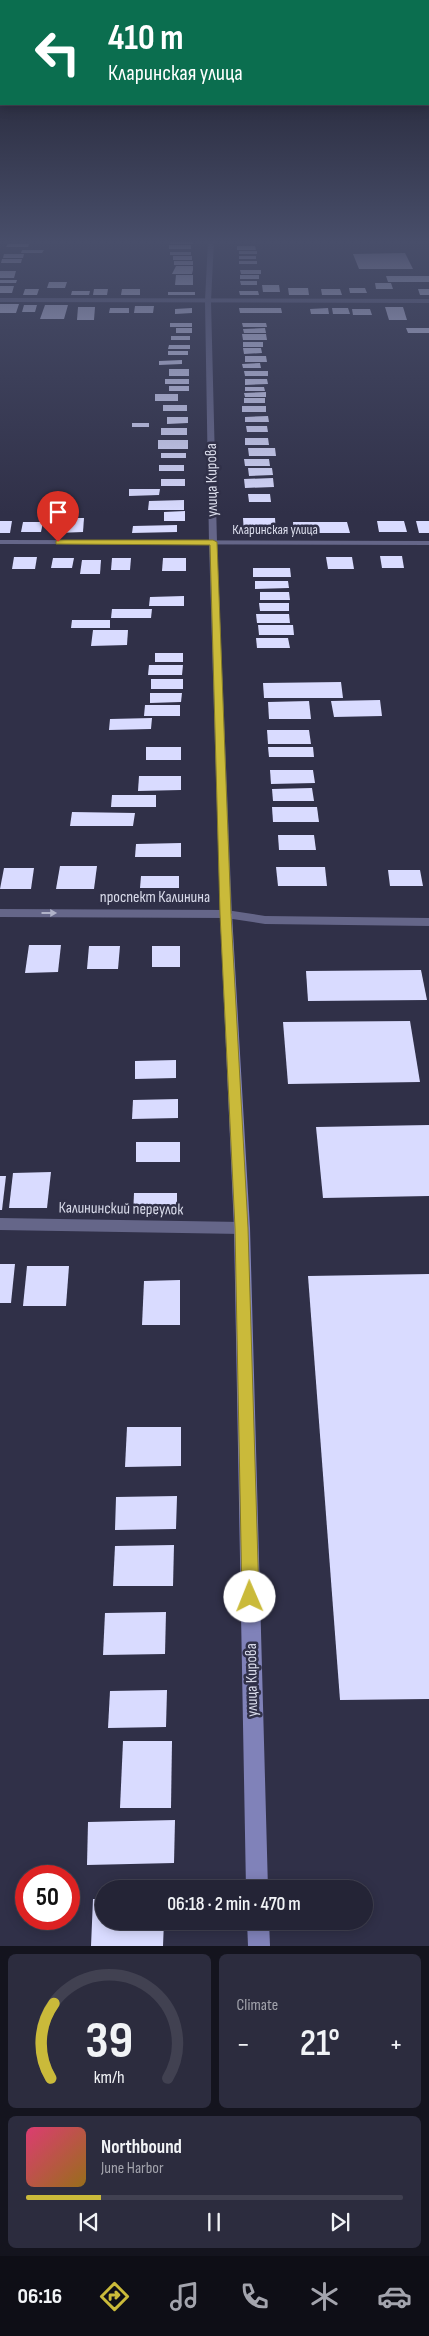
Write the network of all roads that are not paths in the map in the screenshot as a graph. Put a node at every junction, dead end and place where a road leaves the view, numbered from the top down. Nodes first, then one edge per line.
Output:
1 (209, 332) edge
2 (0, 542) edge
3 (213, 542) junction
4 (429, 543) edge
5 (0, 913) edge
6 (226, 914) junction
7 (429, 922) edge
8 (0, 1224) edge
9 (242, 1228) junction
10 (257, 1880) edge
11 (258, 1930) edge
12 (258, 1946) edge

1 - 3 street, улица Кирова
2 - 3 street, Кларинская улица
3 - 4 street, Кларинская улица
3 - 6 street, улица Кирова
5 -> 6 street, проспект Калинина
6 - 7 street, проспект Калинина
6 - 9 main road, улица Кирова
8 - 9 street, Калининский переулок
9 - 10 main road, улица Кирова
11 - 12 main road

